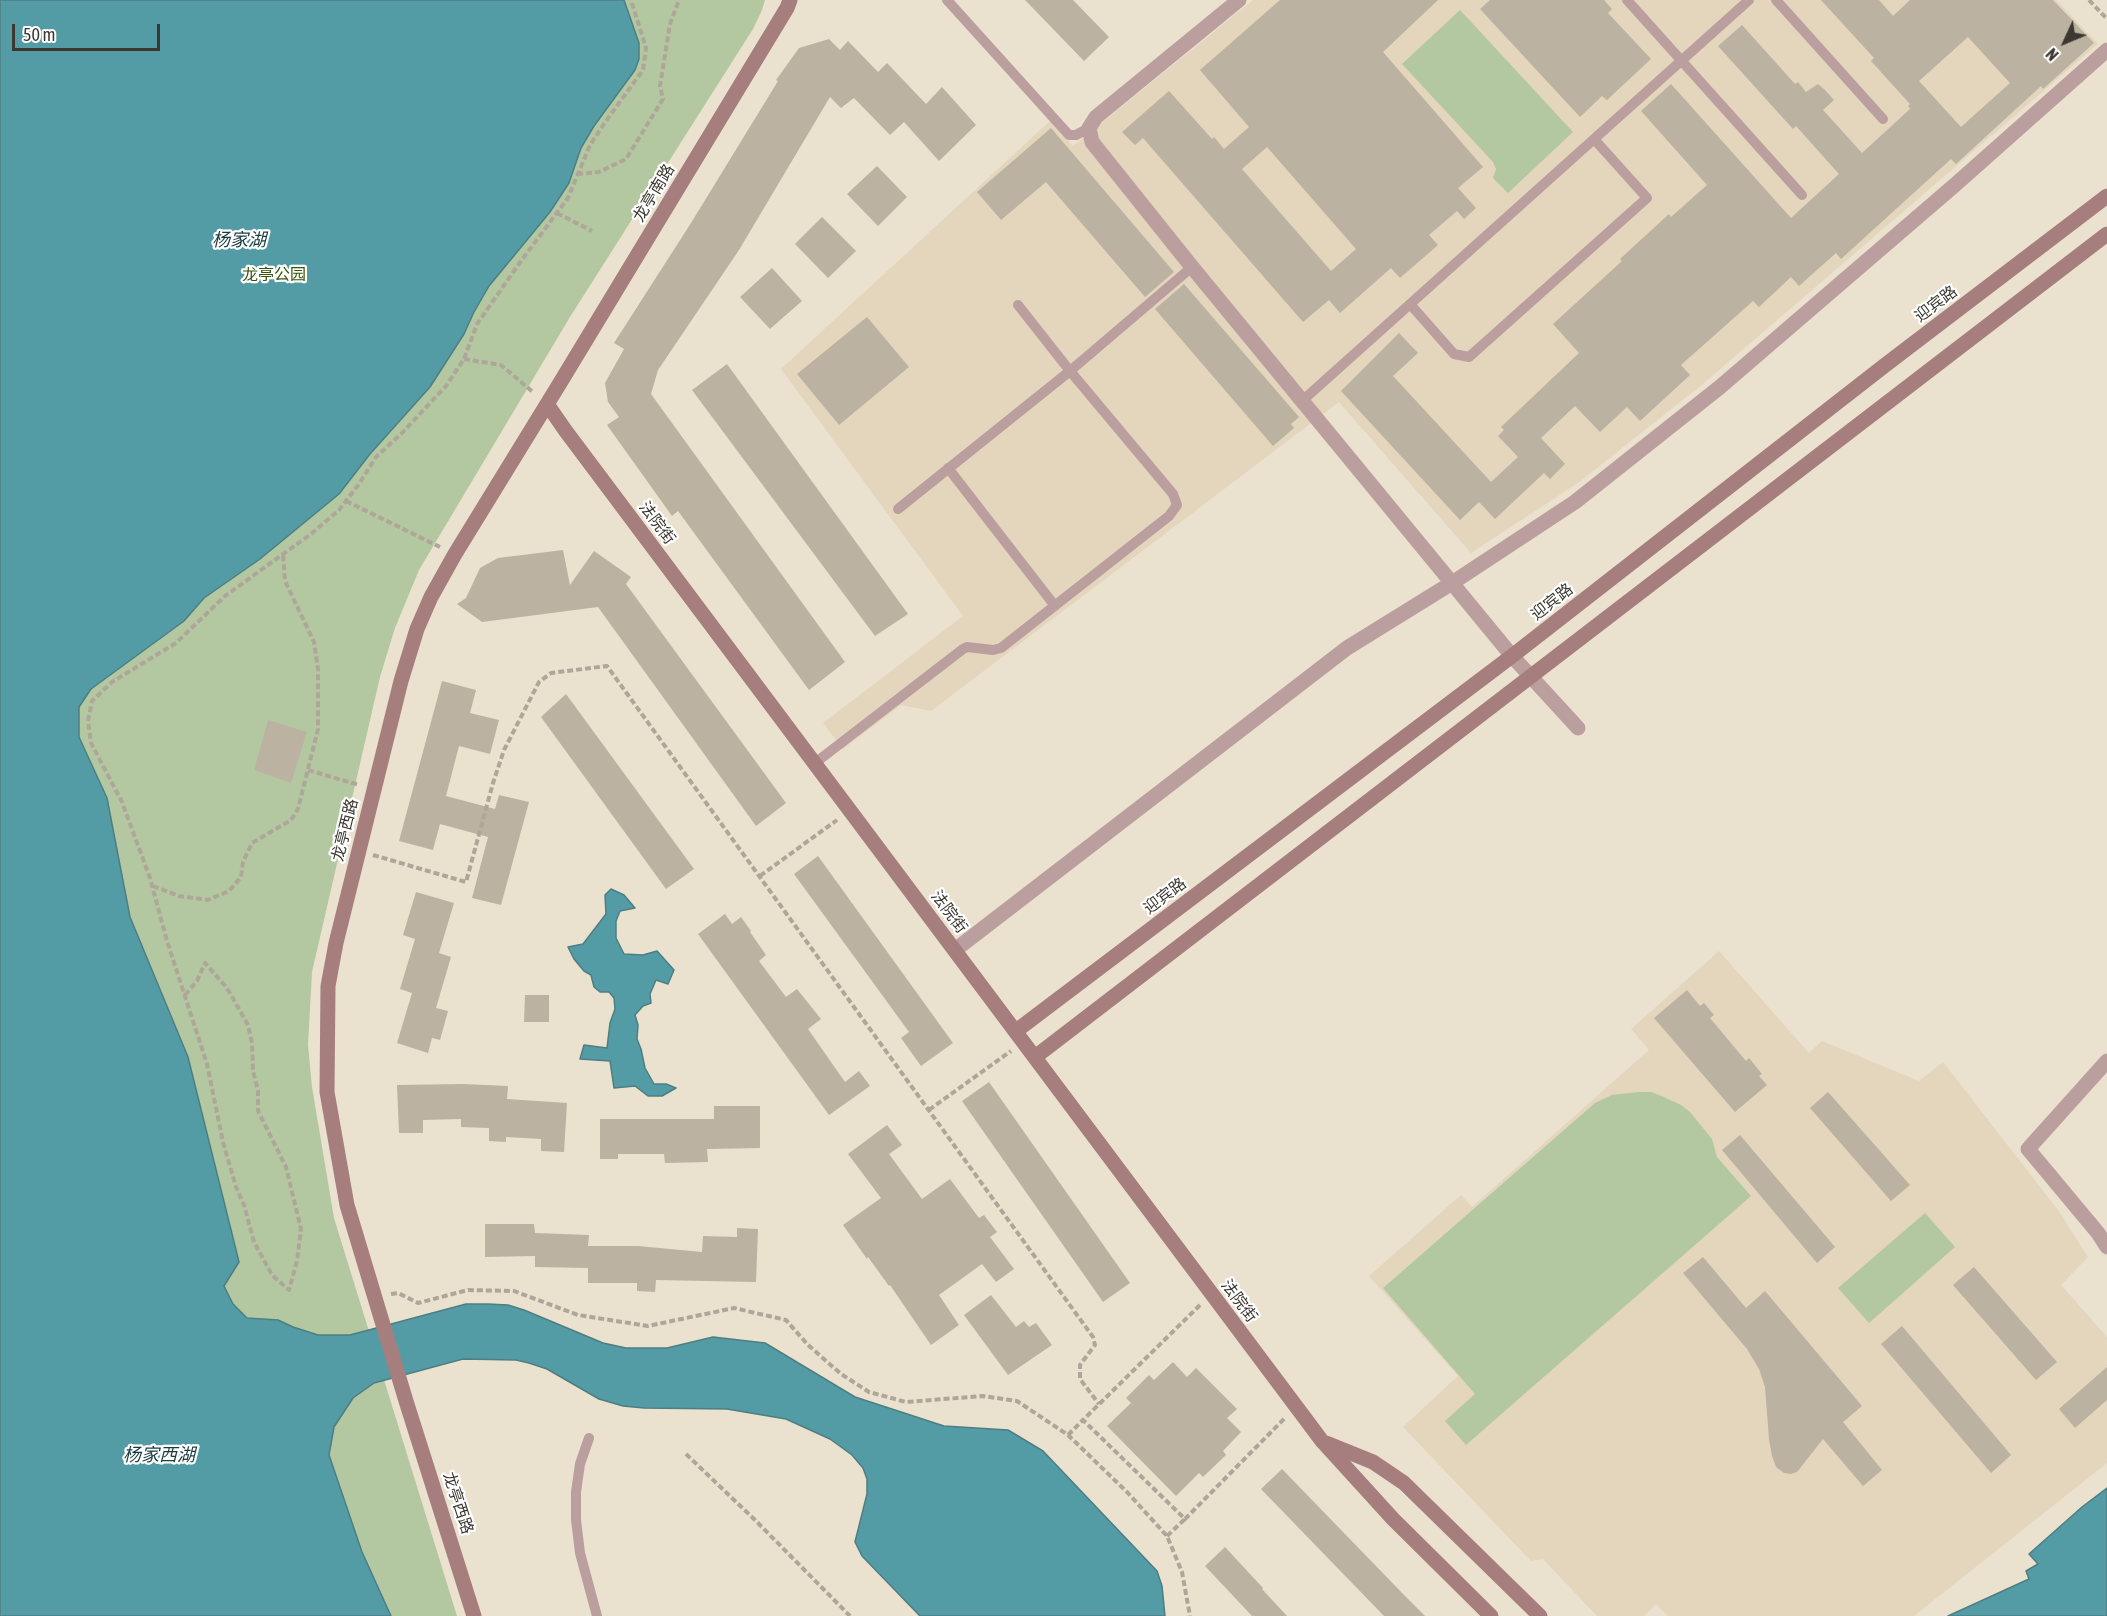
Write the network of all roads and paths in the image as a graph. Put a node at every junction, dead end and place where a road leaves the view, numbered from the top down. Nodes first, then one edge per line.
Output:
1 (631, 0) edge
2 (679, 0) edge
3 (790, 0) edge
4 (947, 0) edge
5 (1239, 0) edge
6 (1627, 0) edge
7 (1749, 0) edge
8 (1776, 0) edge
9 (2089, 0) edge
10 (2107, 19) edge
11 (2107, 50) edge
12 (1681, 61) junction
13 (1883, 119) dead end
14 (1089, 128) junction
15 (1594, 139) junction
16 (577, 174) junction
17 (1802, 195) dead end
18 (2107, 196) edge
19 (557, 213) junction
20 (592, 231) dead end
21 (2107, 234) edge
22 (1192, 267) junction
23 (1410, 304) junction
24 (1018, 305) dead end
25 (464, 359) junction
26 (1070, 371) junction
27 (1302, 401) junction
28 (547, 404) junction
29 (948, 468) junction
30 (346, 501) junction
31 (898, 509) dead end
32 (283, 553) junction
33 (455, 554) junction
34 (1452, 583) junction
35 (1055, 606) junction
36 (1512, 656) junction
37 (1530, 676) junction
38 (1578, 728) dead end
39 (815, 763) junction
40 (308, 770) junction
41 (373, 789) junction
42 (850, 811) junction
43 (358, 851) junction
44 (760, 876) junction
45 (153, 886) junction
46 (955, 950) junction
47 (185, 994) junction
48 (1020, 1037) junction
49 (1035, 1057) junction
50 (2107, 1061) edge
51 (929, 1110) junction
52 (2107, 1247) edge
53 (1211, 1293) junction
54 (375, 1298) junction
55 (1099, 1404) junction
56 (1296, 1407) junction
57 (1083, 1420) junction
58 (1068, 1435) junction
59 (589, 1438) dead end
60 (1322, 1441) junction
61 (686, 1454) dead end
62 (1185, 1519) junction
63 (1167, 1536) junction
64 (474, 1616) edge
65 (597, 1616) edge
66 (850, 1616) edge
67 (1190, 1616) edge
68 (1491, 1616) edge
69 (1540, 1616) edge

1 - 16 path
2 - 16 path
3 - 28 street, 龙亭南路
4 - 14 lane
5 - 14 street
6 - 12 lane
7 - 12 lane
8 - 13 lane
9 - 10 path
11 - 34 street
12 - 15 lane
12 - 17 lane
14 - 22 street
15 - 23 lane
15 - 23 lane
16 - 19 path
18 - 36 street, 迎宾路
19 - 20 path
19 - 25 path
21 - 37 street
22 - 26 lane
22 - 27 street
23 - 27 lane
24 - 26 lane
25 - 28 path
25 - 30 path
26 - 29 lane
26 - 35 lane
27 - 34 street
28 - 33 street, 龙亭西路
28 - 39 street, 法院街
29 - 31 lane
29 - 35 lane
30 - 32 path
30 - 33 path
32 - 40 path
32 - 45 path
33 - 41 street, 龙亭西路
34 - 36 street
34 - 46 street
35 - 39 lane
36 - 37 street
36 - 48 street, 迎宾路
37 - 38 street
37 - 49 street
39 - 42 street, 法院街
40 - 41 path
40 - 45 path
41 - 43 street, 龙亭西路
42 - 44 path
42 - 46 street, 法院街
43 - 44 path
43 - 54 street, 龙亭西路
44 - 51 path
45 - 47 path
46 - 48 street, 法院街
47 - 47 path
48 - 49 street, 法院街
48 - 51 path
49 - 53 street, 法院街
50 - 52 street
51 - 55 path
53 - 55 path
53 - 56 street, 法院街
54 - 58 path
54 - 64 street, 龙亭西路
55 - 57 path
56 - 60 street, 法院街
56 - 62 path
57 - 58 path
57 - 62 path
58 - 63 path
59 - 65 lane
60 - 68 street, 法院街
60 - 69 street, 法院街
61 - 66 path
62 - 63 path
63 - 67 path

